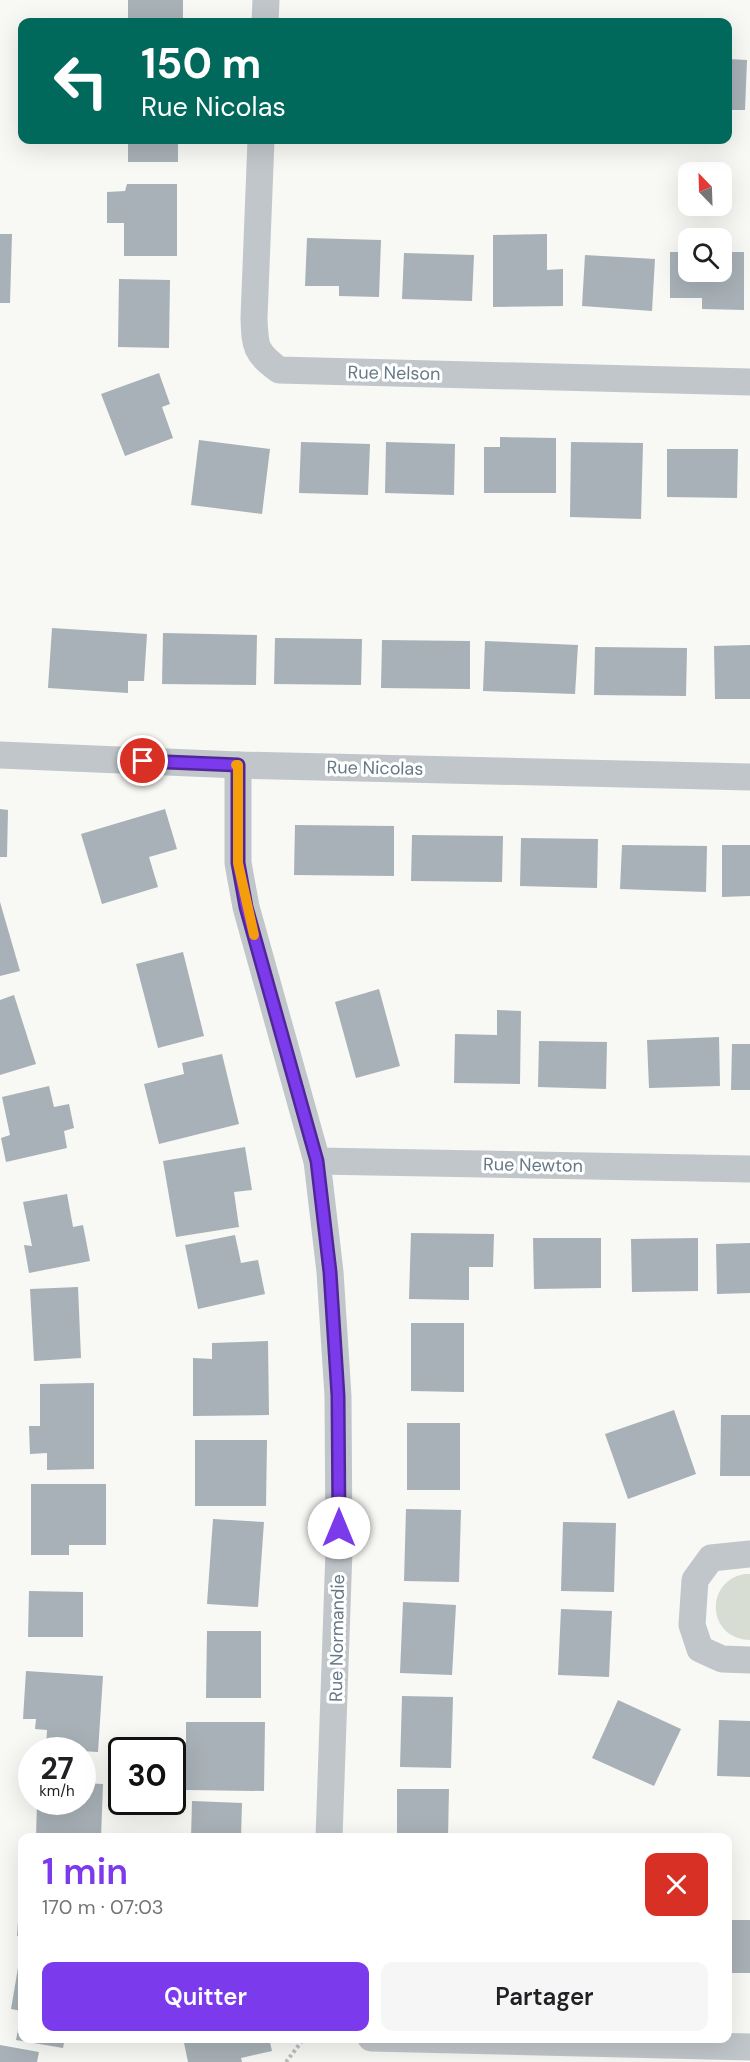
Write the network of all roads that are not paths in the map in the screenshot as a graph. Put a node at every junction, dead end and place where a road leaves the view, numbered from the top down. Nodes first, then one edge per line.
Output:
1 (266, 0) edge
2 (265, 18) edge
3 (261, 144) edge
4 (750, 382) edge
5 (0, 755) edge
6 (238, 765) junction
7 (750, 777) edge
8 (317, 1161) junction
9 (750, 1169) edge
10 (750, 1554) edge
11 (750, 1660) edge
12 (329, 1833) edge
13 (582, 2043) edge
14 (750, 2047) edge

1 - 2 street
3 - 4 street, Rue Nelson
5 - 6 street, Rue Nicolas
6 - 7 street, Rue Nicolas
6 - 8 street, Rue Normandie
8 - 9 street, Rue Newton
8 - 12 street, Rue Normandie
10 - 11 street
13 - 14 street

